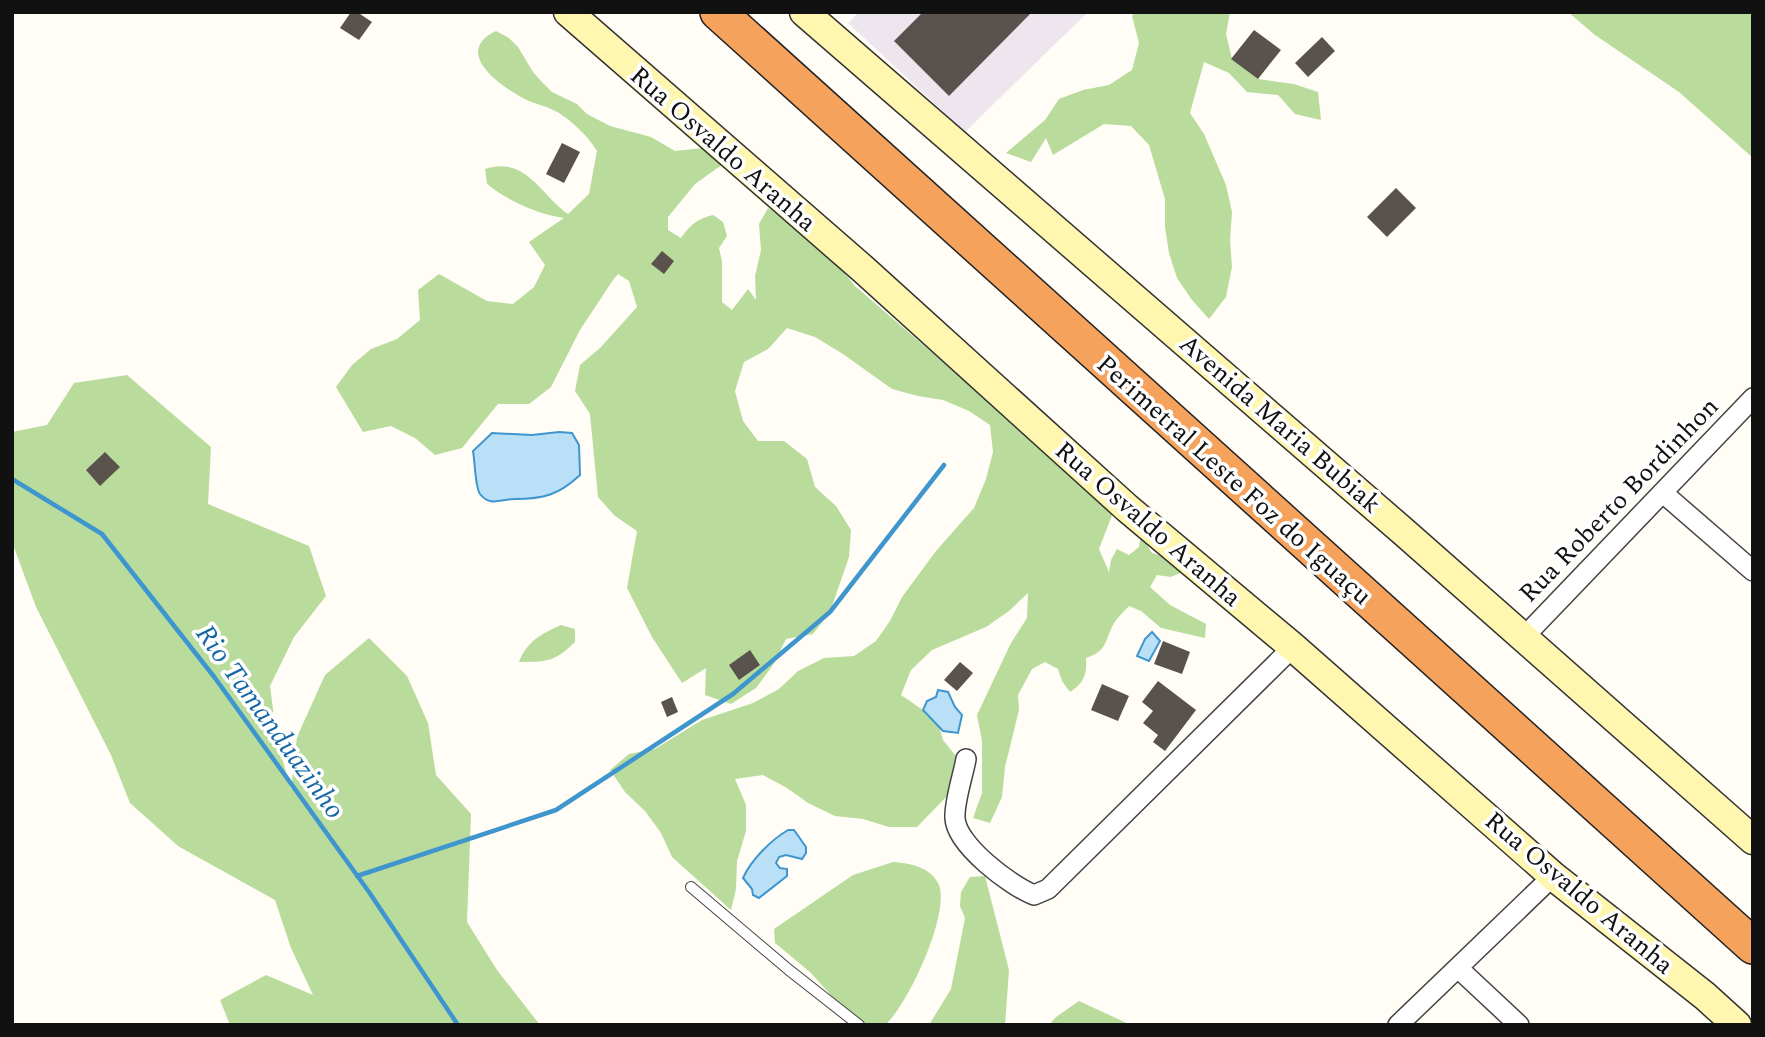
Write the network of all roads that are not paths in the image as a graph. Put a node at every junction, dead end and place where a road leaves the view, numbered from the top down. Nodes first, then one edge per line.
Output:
1 (568, 12) edge
2 (718, 12) edge
3 (804, 12) edge
4 (1753, 398) edge
5 (1663, 493) junction
6 (1753, 570) edge
7 (1523, 638) junction
8 (1293, 647) junction
9 (966, 759) dead end
10 (1753, 840) edge
11 (1553, 876) junction
12 (691, 887) dead end
13 (1753, 946) edge
14 (1458, 968) junction
15 (859, 1025) edge
16 (1398, 1025) edge
17 (1519, 1025) edge
18 (1737, 1025) edge

1 - 8 street, Rua Osvaldo Aranha
2 - 13 highway, Perimetral Leste Foz do Iguaçu
3 - 7 street, Avenida Maria Bubiak
4 - 5 street, Rua Roberto Bordinhon
5 - 6 street
5 - 7 street, Rua Roberto Bordinhon
7 - 10 street, Avenida Maria Bubiak
8 - 9 street
8 - 11 street, Rua Osvaldo Aranha
11 - 14 street
11 - 18 street, Rua Osvaldo Aranha
12 - 15 lane
14 - 16 street
14 - 17 street

